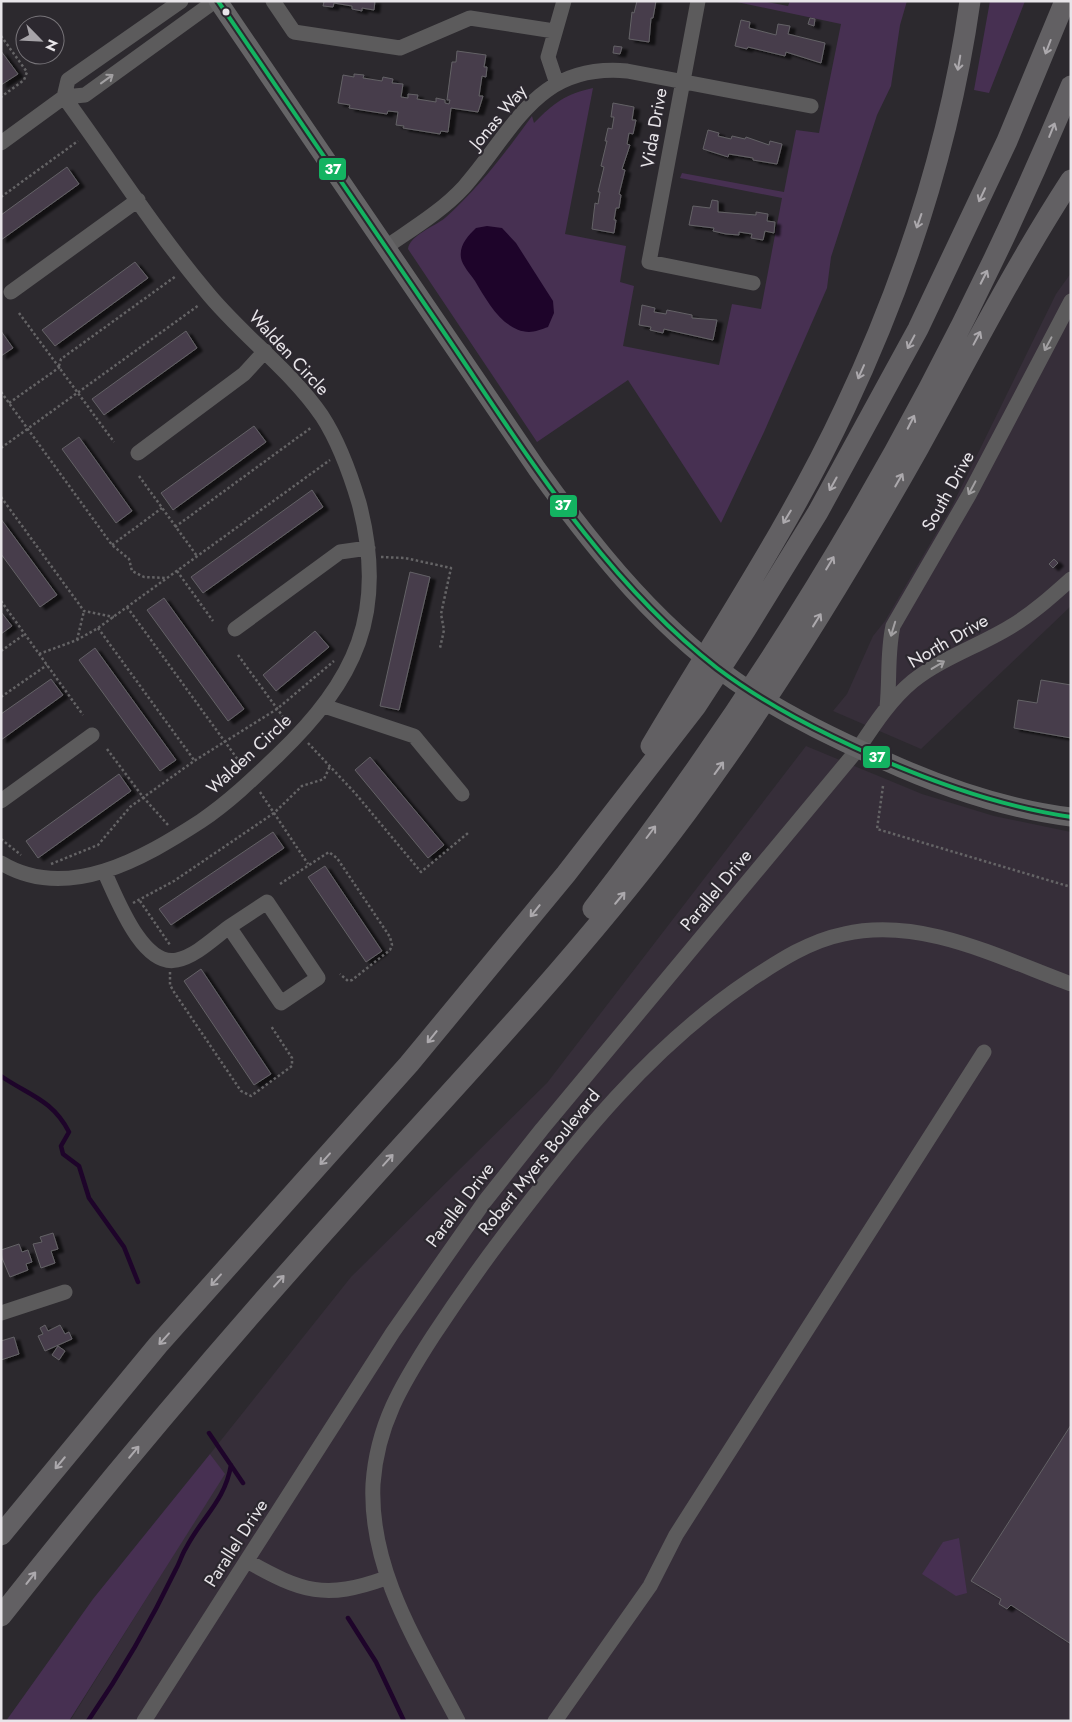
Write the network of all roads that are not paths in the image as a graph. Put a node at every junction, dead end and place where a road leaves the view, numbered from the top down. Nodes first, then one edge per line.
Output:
1 (181, 1) edge
2 (216, 1) edge
3 (273, 1) edge
4 (564, 1) edge
5 (698, 1) edge
6 (1065, 1) edge
7 (969, 6) edge
8 (554, 32) junction
9 (126, 39) junction
10 (138, 57) junction
11 (682, 82) junction
12 (557, 84) junction
13 (1071, 86) edge
14 (64, 97) junction
15 (811, 106) dead end
16 (1, 142) edge
17 (1071, 180) edge
18 (138, 200) junction
19 (386, 247) junction
20 (753, 283) dead end
21 (11, 292) dead end
22 (1071, 301) edge
23 (266, 352) junction
24 (138, 453) dead end
25 (372, 553) junction
26 (1071, 580) edge
27 (235, 630) dead end
28 (784, 656) junction
29 (688, 701) junction
30 (324, 706) junction
31 (887, 706) junction
32 (92, 735) dead end
33 (858, 749) junction
34 (462, 794) dead end
35 (1, 802) edge
36 (1071, 817) edge
37 (1, 863) edge
38 (104, 871) junction
39 (229, 927) junction
40 (1071, 984) edge
41 (984, 1052) dead end
42 (65, 1292) dead end
43 (1, 1313) edge
44 (1, 1535) edge
45 (247, 1561) junction
46 (386, 1578) junction
47 (1, 1616) edge
48 (144, 1721) edge
49 (458, 1721) edge
50 (555, 1721) edge

1 - 9 street
2 - 10 street
2 - 19 main road
3 - 8 street
4 - 8 street
5 - 11 street, Vida Drive
6 -> 29 highway
7 -> 29 highway
8 - 12 street
9 - 10 street
9 - 14 street
14 -> 10 street
11 - 12 street, Jonas Way
11 - 15 street, Jonas Way
11 - 20 street, Vida Drive
12 - 19 street, Jonas Way
28 -> 13 highway
14 - 16 street
14 - 18 street, Walden Circle
28 -> 17 highway
18 - 21 street
18 - 23 street, Walden Circle
19 - 33 main road
22 -> 31 street, South Drive
23 - 24 street
23 - 25 street, Walden Circle
25 - 27 street
25 - 30 street, Walden Circle
31 -> 26 street, North Drive
47 -> 28 highway
29 -> 44 highway
30 - 34 street
30 - 38 street, Walden Circle
31 - 33 street, North Drive
32 - 35 street
33 - 36 main road
33 - 45 street, Parallel Drive
37 - 38 street, Walden Circle
38 - 39 street
39 - 39 street
40 - 46 street, Robert Myers Boulevard
41 - 50 street
42 - 43 street
45 - 46 street
45 - 48 street, Parallel Drive
46 - 49 street, Robert Myers Boulevard

